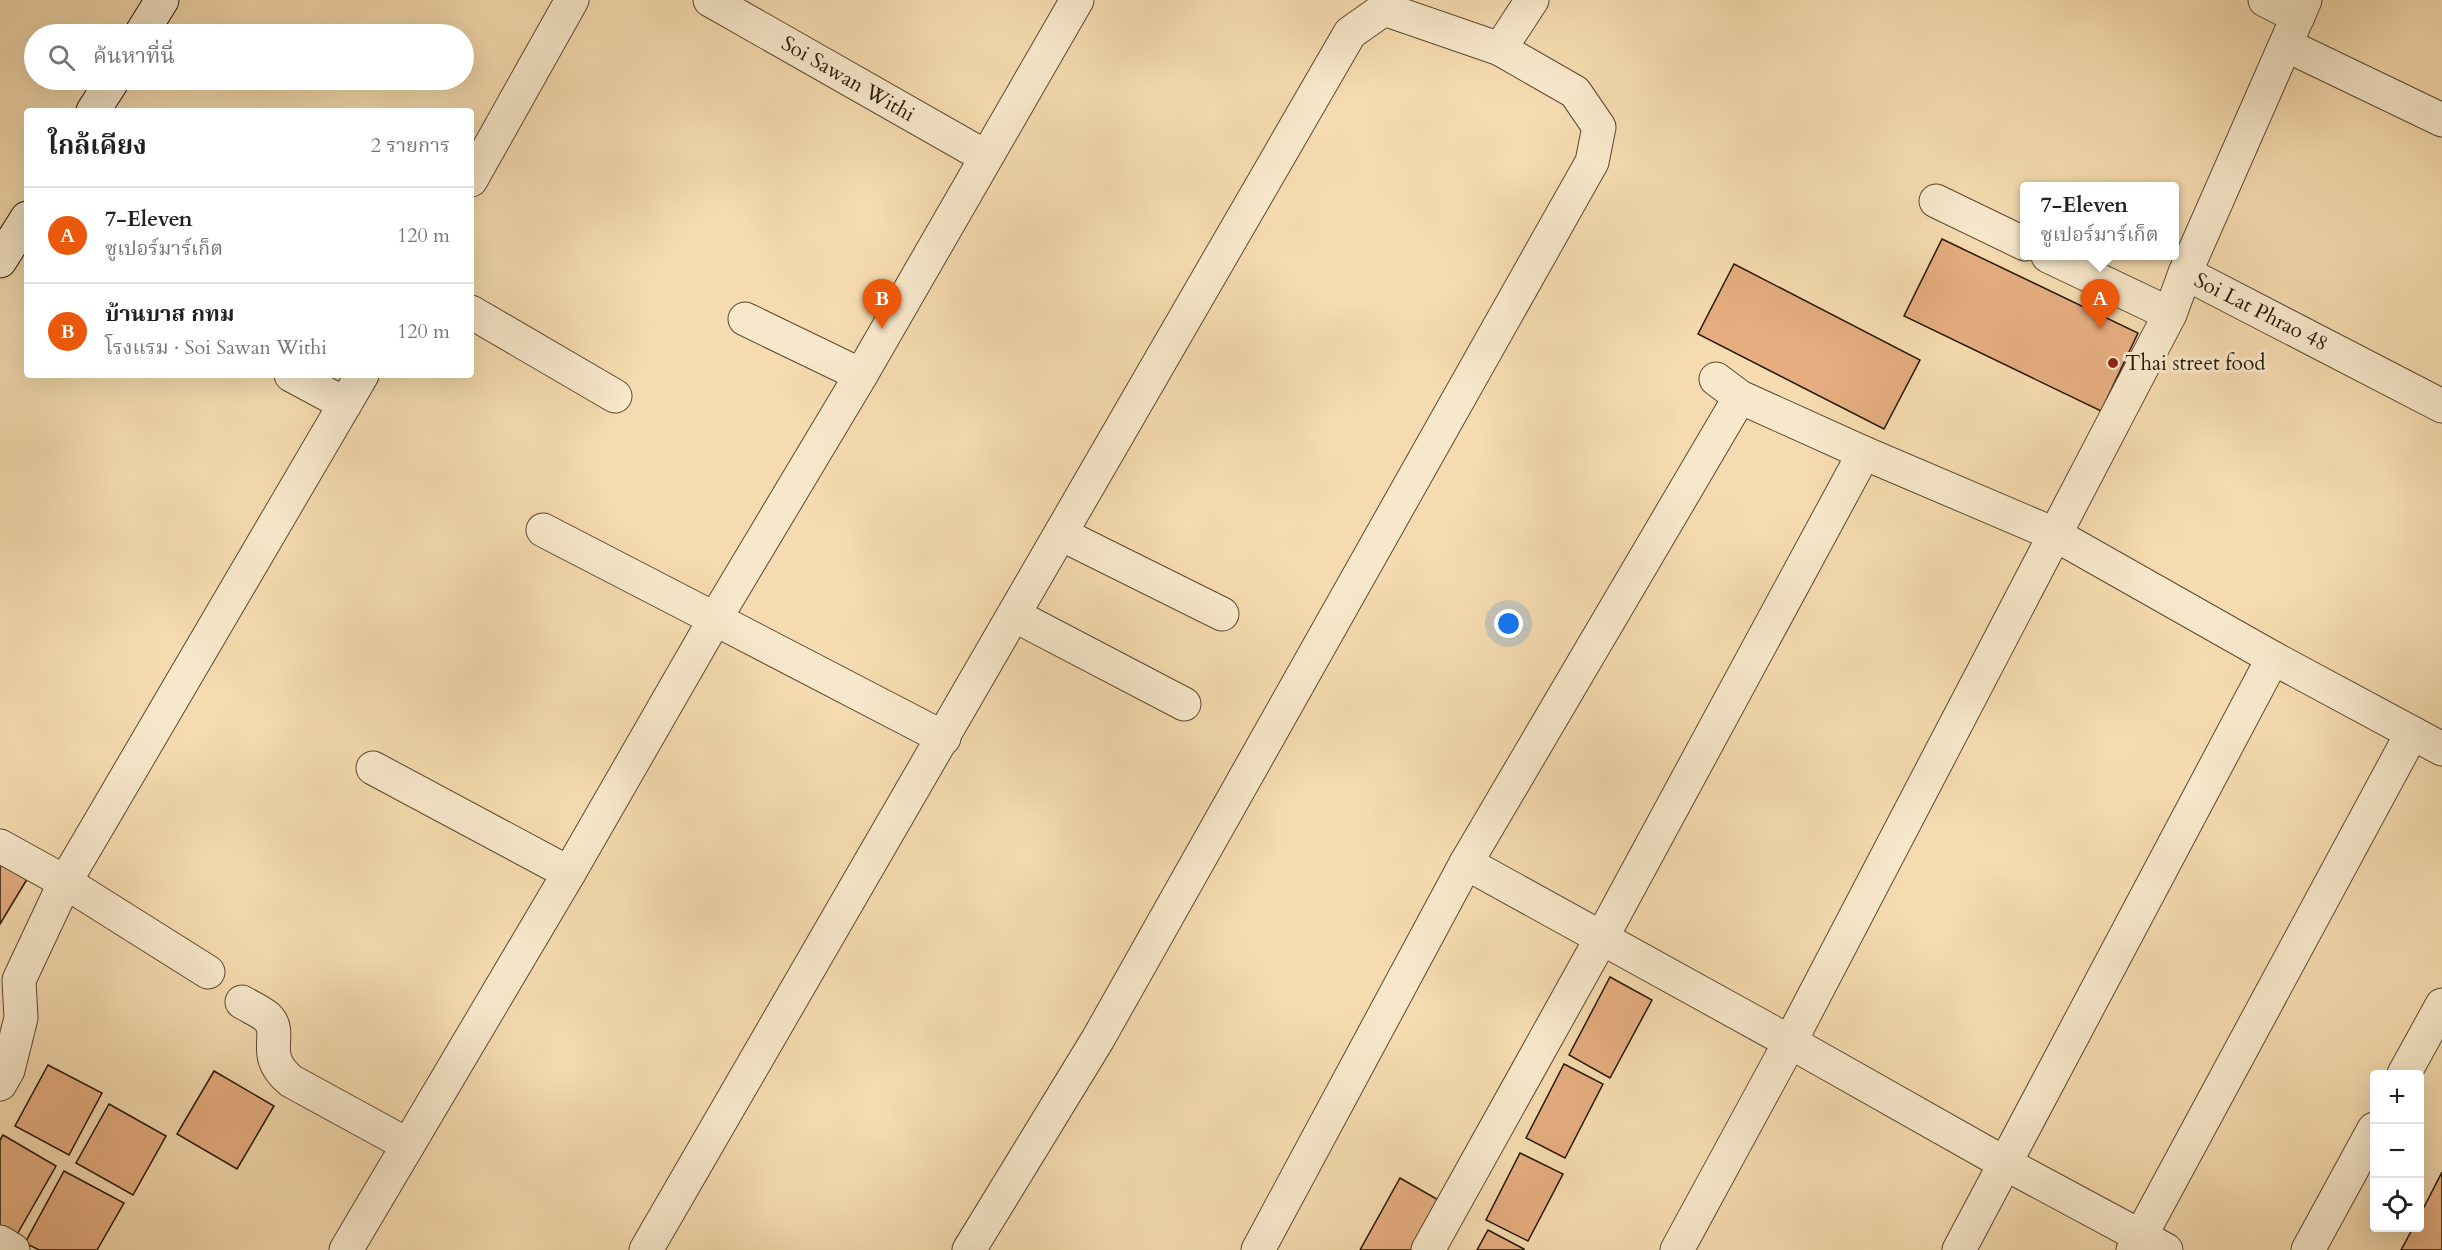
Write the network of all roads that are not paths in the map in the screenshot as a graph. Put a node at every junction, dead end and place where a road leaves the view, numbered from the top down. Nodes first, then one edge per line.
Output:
1 (162, 0) edge
2 (572, 0) edge
3 (710, 0) edge
4 (1077, 0) edge
5 (1532, 0) edge
6 (2265, 0) edge
7 (2296, 21) edge
8 (147, 24) edge
9 (1500, 49) junction
10 (107, 90) edge
11 (95, 108) edge
12 (2442, 120) edge
13 (986, 157) junction
14 (474, 175) edge
15 (1936, 201) dead end
16 (24, 223) edge
17 (2020, 242) edge
18 (2058, 260) edge
19 (0, 261) edge
20 (2185, 273) junction
21 (474, 314) edge
22 (2170, 314) junction
23 (745, 319) dead end
24 (861, 375) junction
25 (297, 378) edge
26 (360, 378) edge
27 (615, 396) dead end
28 (345, 404) junction
29 (2442, 406) edge
30 (1864, 453) junction
31 (543, 530) dead end
32 (1061, 534) junction
33 (2054, 534) junction
34 (1222, 614) dead end
35 (1014, 615) junction
36 (715, 619) junction
37 (2272, 658) junction
38 (1184, 704) dead end
39 (2412, 733) junction
40 (944, 738) junction
41 (2442, 749) edge
42 (373, 768) dead end
43 (0, 846) edge
44 (1466, 863) junction
45 (569, 873) junction
46 (65, 882) junction
47 (1601, 939) junction
48 (207, 972) dead end
49 (9, 975) edge
50 (242, 1002) dead end
51 (2442, 1005) edge
52 (1790, 1042) junction
53 (2406, 1070) edge
54 (0, 1084) edge
55 (2370, 1135) edge
56 (408, 1145) junction
57 (2006, 1164) junction
58 (0, 1242) edge
59 (2146, 1245) edge
60 (13, 1250) edge
61 (346, 1250) edge
62 (646, 1250) edge
63 (969, 1250) edge
64 (1258, 1250) edge
65 (1428, 1250) edge
66 (1677, 1250) edge
67 (1959, 1250) edge
68 (2308, 1250) edge

1 - 8 street
2 - 14 street
3 - 13 street, Soi Sawan Withi
4 - 13 street
5 - 9 street
6 - 7 street
7 - 12 street
7 - 20 street, Soi Lat Phrao 48
9 - 32 street
9 - 63 street
10 - 11 street
13 - 24 street
15 - 17 street
16 - 19 street
18 - 22 street
20 - 22 street
20 - 29 street, Soi Lat Phrao 48
21 - 27 street
22 - 33 street
23 - 24 street
24 - 36 street
25 - 28 street
26 - 28 street
28 - 46 street
30 - 33 street
30 - 44 street
30 - 47 street
31 - 36 street
32 - 34 street
32 - 35 street
33 - 37 street
33 - 52 street
35 - 38 street
35 - 40 street
36 - 40 street
36 - 45 street
37 - 39 street
37 - 57 street
39 - 41 street
39 - 59 street
40 - 62 street
42 - 45 street
43 - 46 street
44 - 47 street
44 - 64 street
45 - 56 street
46 - 48 street
46 - 49 street
47 - 52 street
47 - 65 street
49 - 54 street
50 - 56 street
51 - 53 street
52 - 57 street
52 - 66 street
55 - 68 street
56 - 61 street
57 - 59 street
57 - 67 street
58 - 60 street

